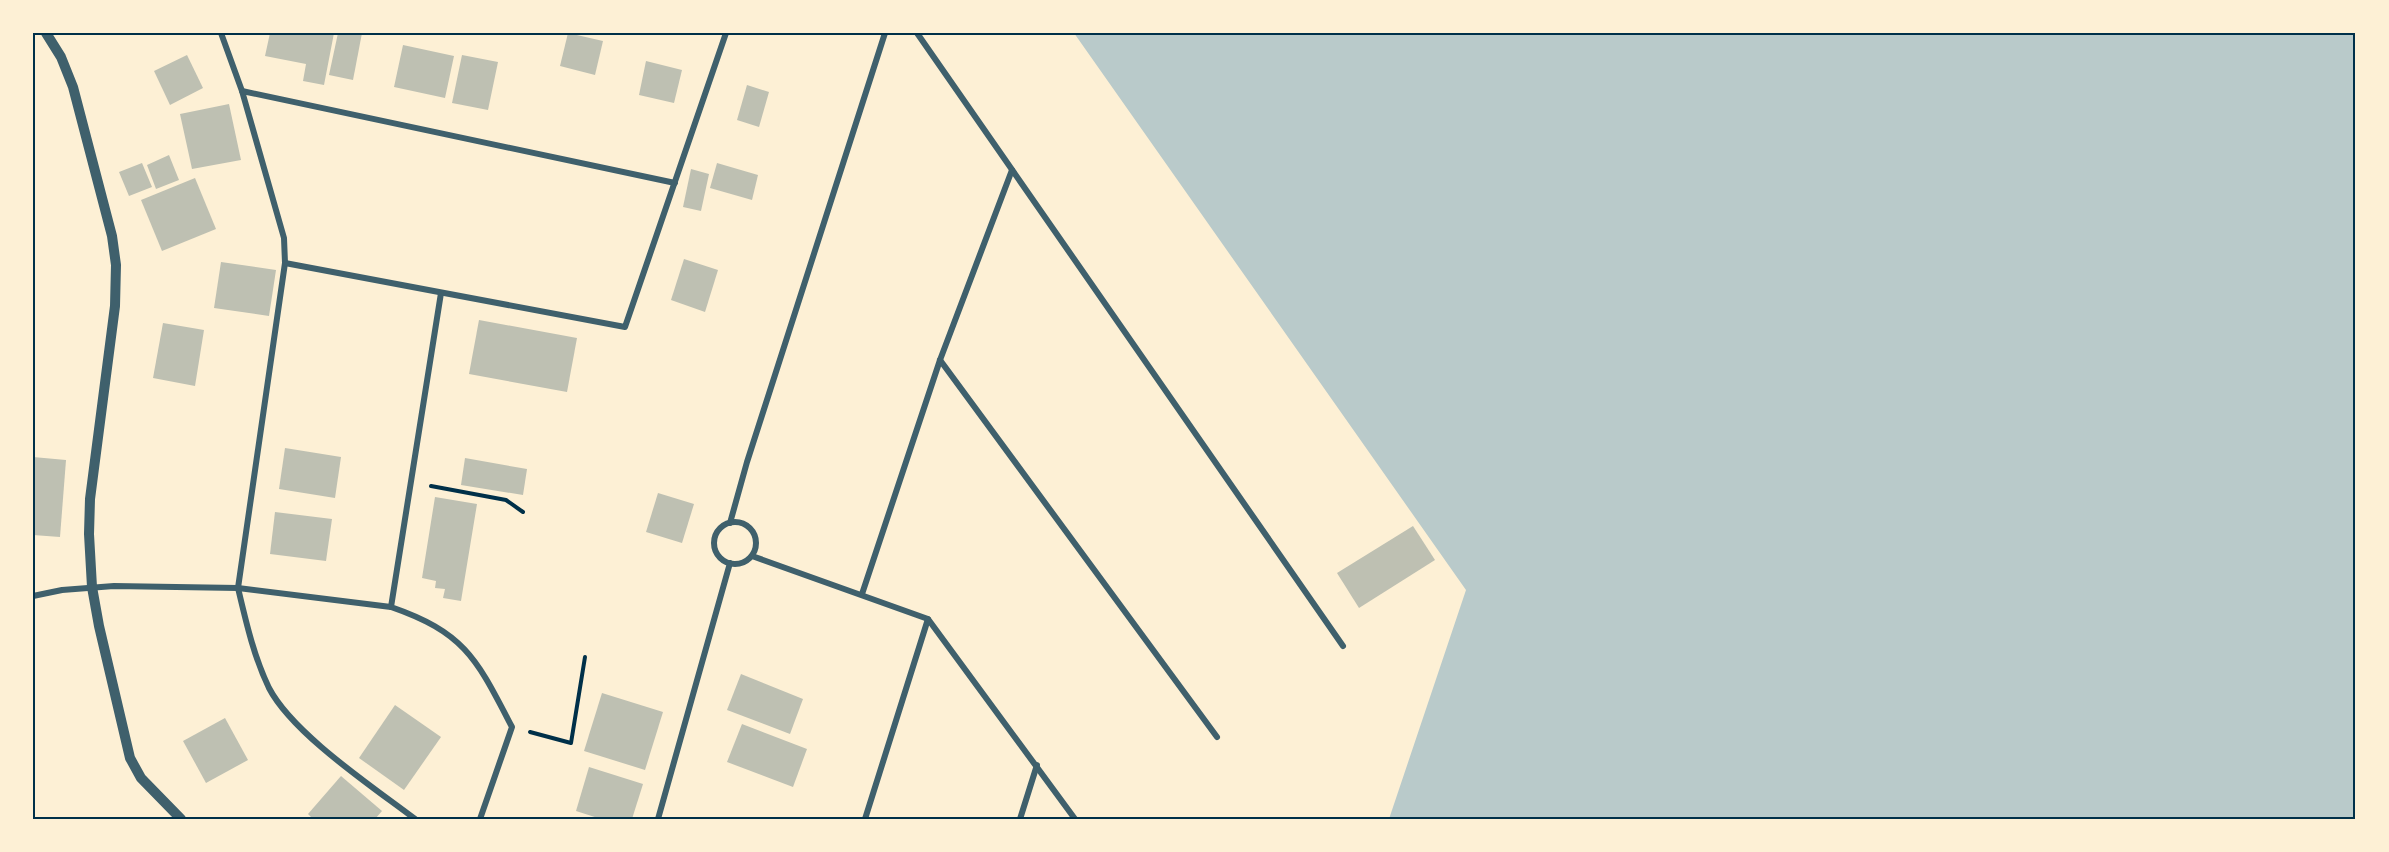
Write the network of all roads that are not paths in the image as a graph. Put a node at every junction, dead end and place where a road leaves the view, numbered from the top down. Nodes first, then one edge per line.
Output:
1 (46, 33) edge
2 (221, 33) edge
3 (726, 33) edge
4 (885, 33) edge
5 (917, 33) edge
6 (242, 91) junction
7 (1012, 170) junction
8 (675, 183) junction
9 (285, 263) junction
10 (441, 293) junction
11 (940, 360) junction
12 (730, 523) junction
13 (752, 556) junction
14 (730, 563) junction
15 (92, 587) junction
16 (238, 588) junction
17 (862, 594) junction
18 (33, 596) edge
19 (391, 607) junction
20 (928, 619) junction
21 (1343, 646) dead end
22 (1217, 737) dead end
23 (1036, 765) junction
24 (181, 819) edge
25 (415, 819) edge
26 (480, 819) edge
27 (658, 819) edge
28 (865, 819) edge
29 (1020, 819) edge
30 (1075, 819) edge

1 - 15 street
2 - 6 street
3 - 8 street
4 - 12 street
5 - 7 street
6 - 8 street
6 - 9 street
7 - 11 street
7 - 21 street
8 - 10 street
9 - 10 street
9 - 16 street
10 - 19 street
11 - 17 street
11 - 22 street
12 - 13 street
12 - 14 street
13 - 14 street
13 - 17 street
14 - 27 street
15 - 16 street
15 - 18 street
15 - 24 street
16 - 19 street
16 - 25 street
17 - 20 street
19 - 26 street
20 - 23 street
20 - 28 street
23 - 29 street
23 - 30 street

